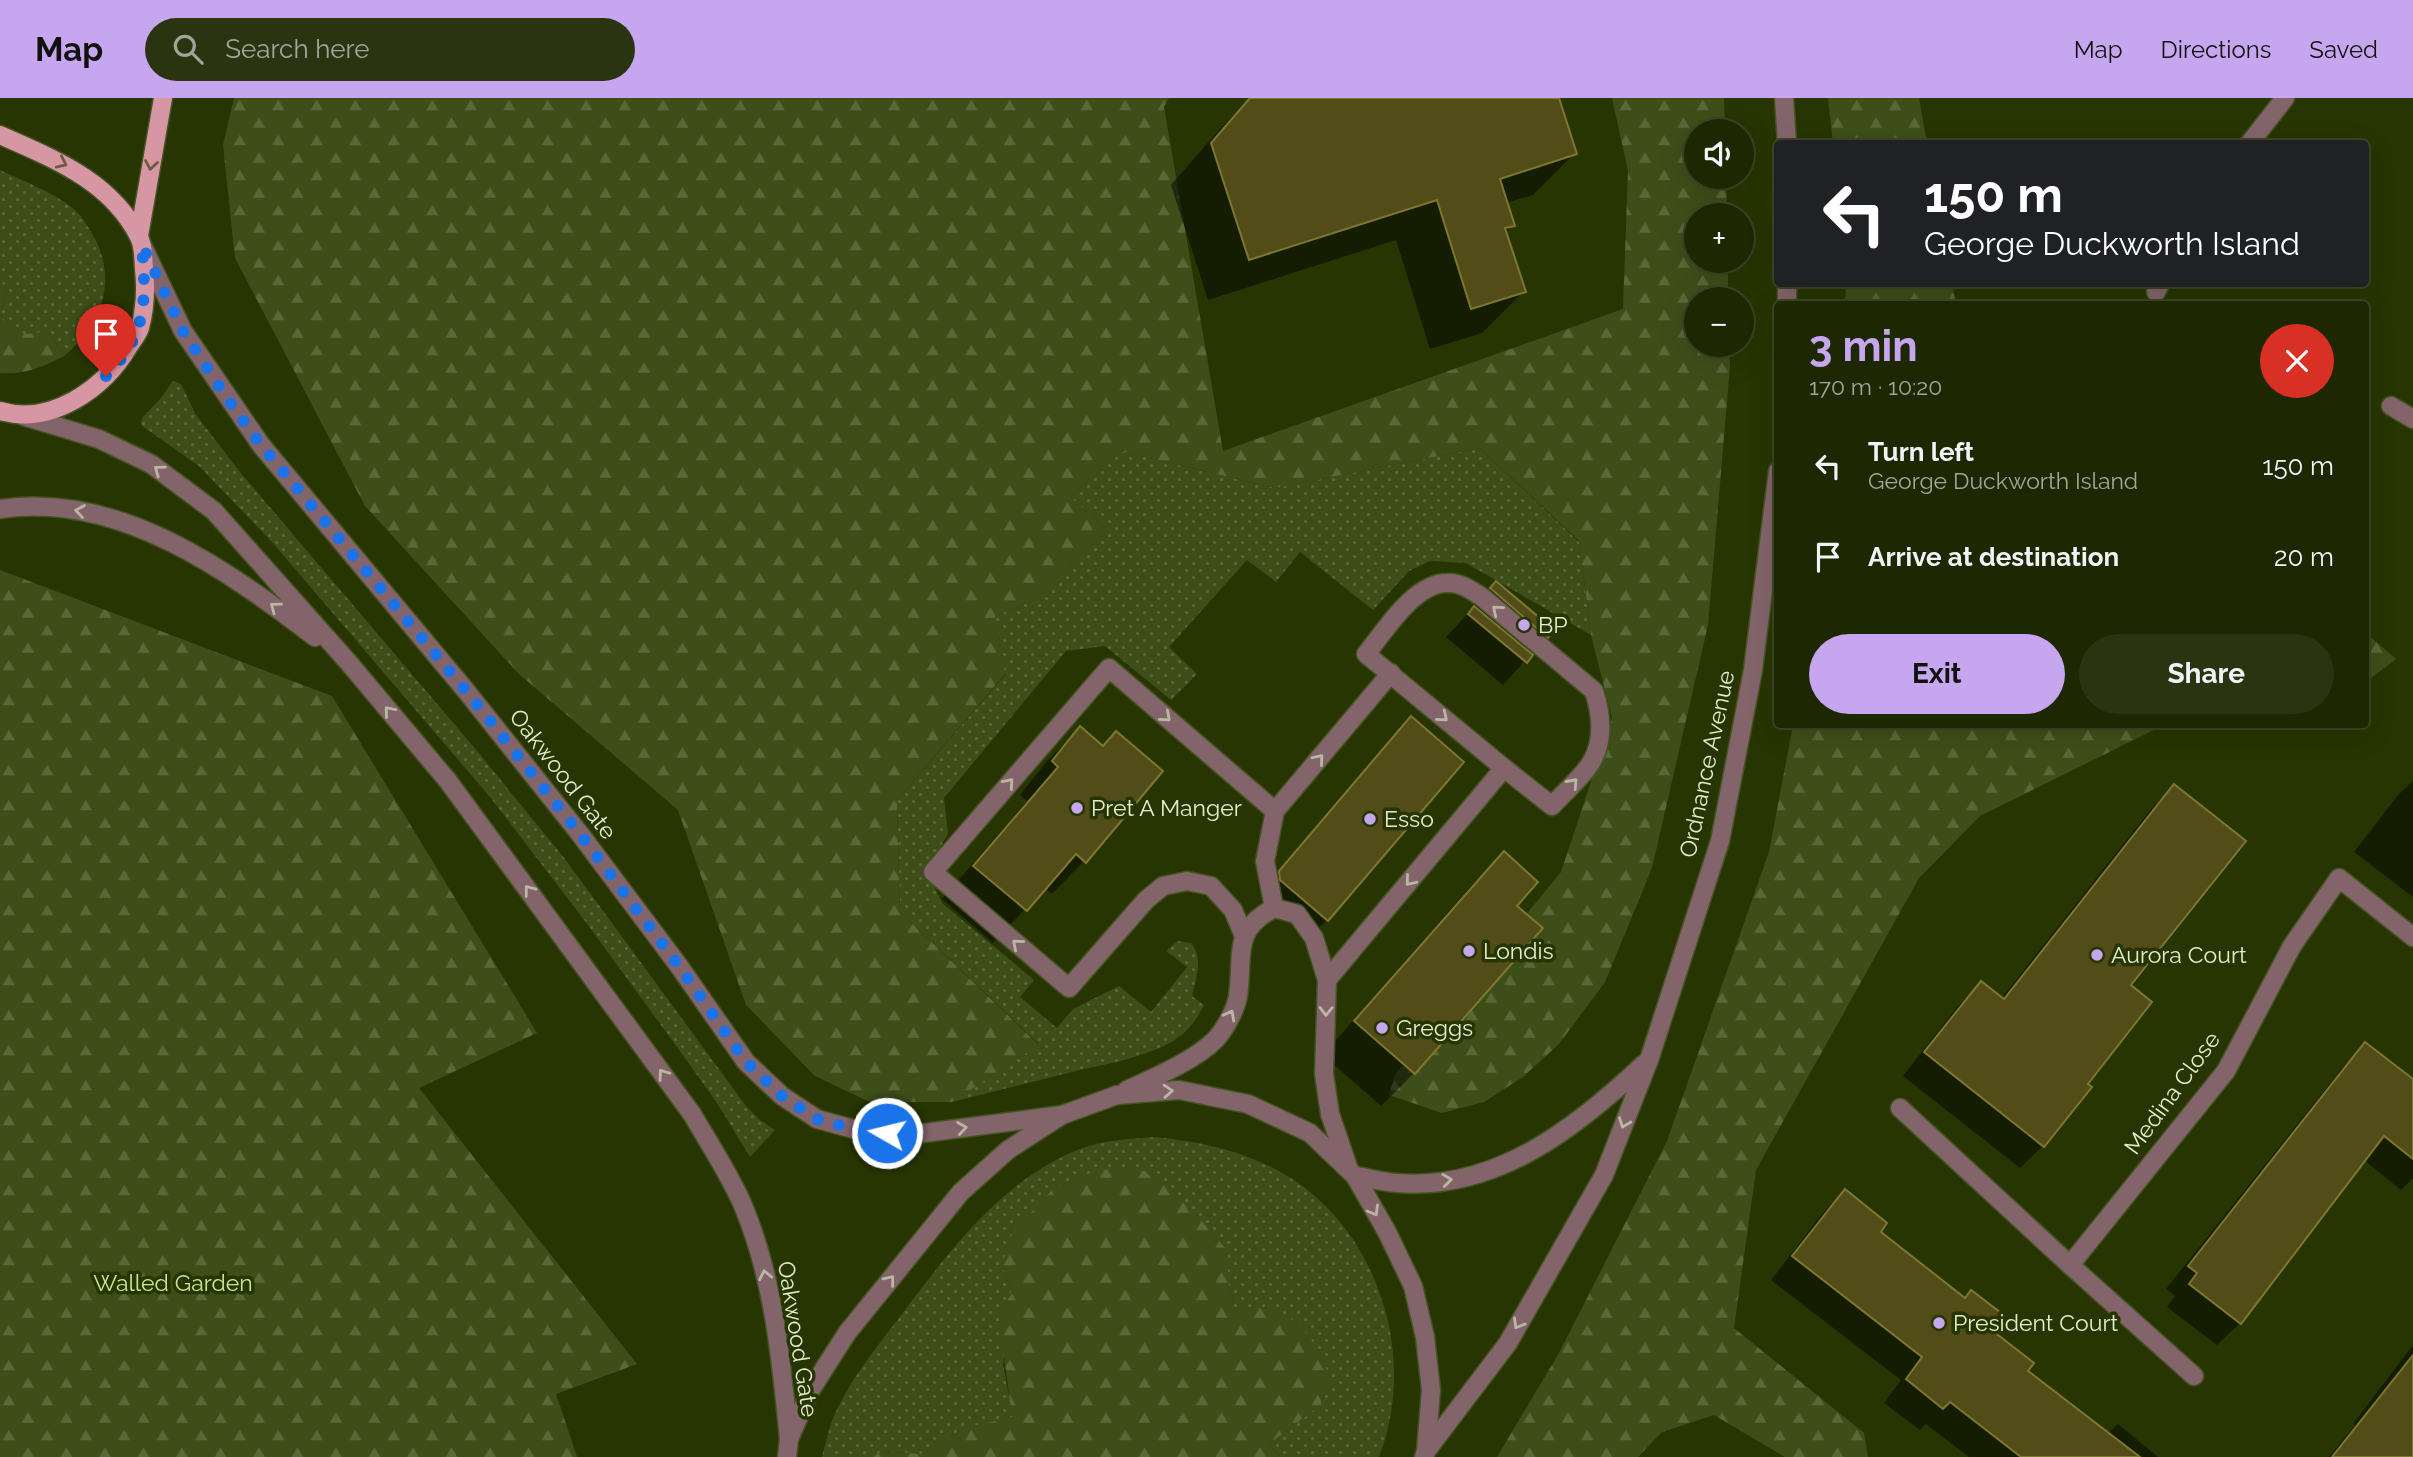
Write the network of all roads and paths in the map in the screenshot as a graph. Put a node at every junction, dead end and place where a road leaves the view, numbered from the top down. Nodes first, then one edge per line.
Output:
1 (163, 98) edge
2 (1784, 98) edge
3 (2286, 98) edge
4 (0, 135) edge
5 (1787, 140) edge
6 (2252, 140) edge
7 (141, 241) junction
8 (2391, 406) dead end
9 (9, 416) edge
10 (2413, 419) edge
11 (1774, 503) edge
12 (0, 509) edge
13 (349, 663) junction
14 (1391, 673) junction
15 (1504, 768) junction
16 (1275, 811) junction
17 (1274, 908) junction
18 (1244, 936) junction
19 (2413, 937) edge
20 (1327, 980) junction
21 (1649, 1059) junction
22 (1117, 1095) junction
23 (1900, 1108) dead end
24 (1062, 1115) junction
25 (1352, 1173) junction
26 (2070, 1265) junction
27 (2194, 1376) dead end
28 (788, 1448) edge
29 (1425, 1454) edge

1 -> 7 main road
2 - 5 street
3 - 6 street
4 -> 7 main road
7 - 9 main road
7 -> 24 street, Oakwood Gate
8 - 10 street
13 -> 9 street, Oakwood Gate
11 - 21 street, Ordnance Avenue
13 -> 12 street
28 -> 13 street, Oakwood Gate
14 -> 15 street
15 -> 14 street
16 -> 14 street
15 -> 20 street
16 - 17 street
18 -> 16 street
17 - 18 street
17 - 20 street
22 -> 18 street
19 - 26 street, Medina Close
20 -> 25 street
25 -> 21 street, Ordnance Avenue
21 -> 29 street, Ordnance Avenue
22 - 24 street
22 -> 25 street
23 - 26 street
28 -> 24 street
25 -> 29 street
26 - 27 street

